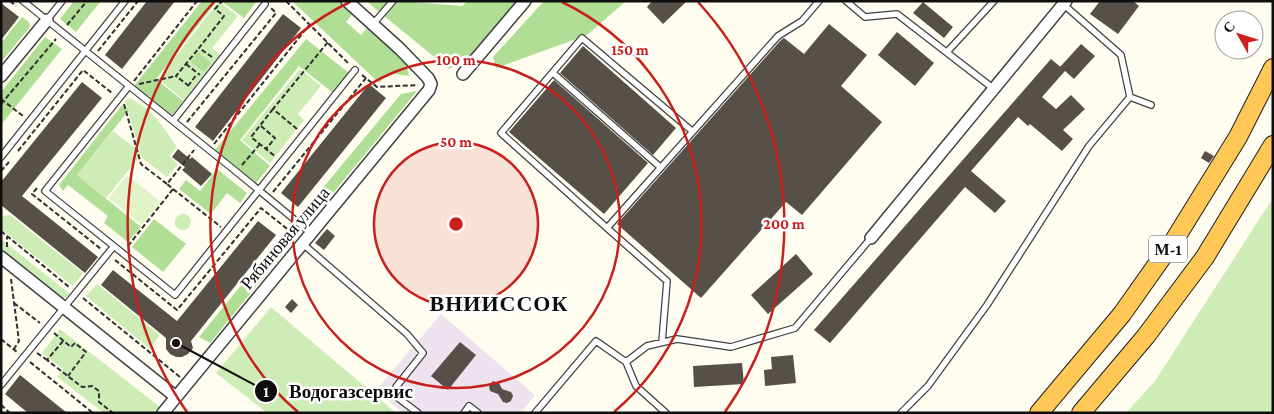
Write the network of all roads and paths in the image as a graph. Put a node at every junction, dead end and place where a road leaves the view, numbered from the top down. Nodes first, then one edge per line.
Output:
1 (22, 1) edge
2 (62, 1) edge
3 (87, 1) edge
4 (124, 1) edge
5 (138, 1) edge
6 (198, 1) edge
7 (222, 1) edge
8 (286, 1) edge
9 (347, 1) edge
10 (393, 1) edge
11 (525, 1) edge
12 (819, 1) edge
13 (846, 1) edge
14 (994, 1) edge
15 (1063, 2) edge
16 (265, 4) dead end
17 (46, 20) junction
18 (310, 24) junction
19 (373, 24) junction
20 (62, 32) junction
21 (328, 42) junction
22 (199, 48) junction
23 (85, 51) junction
24 (947, 52) junction
25 (93, 58) junction
26 (218, 63) junction
27 (186, 64) junction
28 (1273, 68) edge
29 (83, 70) dead end
30 (355, 70) junction
31 (198, 73) junction
32 (552, 73) junction
33 (463, 74) dead end
34 (1, 76) edge
35 (176, 76) junction
36 (366, 78) junction
37 (206, 79) junction
38 (430, 84) junction
39 (136, 85) dead end
40 (129, 86) junction
41 (188, 86) junction
42 (994, 88) junction
43 (196, 92) junction
44 (1130, 97) junction
45 (119, 99) junction
46 (2, 100) edge
47 (206, 100) dead end
48 (1, 104) edge
49 (1152, 105) dead end
50 (273, 109) junction
51 (29, 121) junction
52 (172, 121) junction
53 (260, 126) junction
54 (692, 131) junction
55 (304, 135) junction
56 (200, 142) junction
57 (260, 144) junction
58 (1273, 145) edge
59 (266, 149) junction
60 (209, 150) junction
61 (1, 157) edge
62 (282, 162) junction
63 (240, 167) dead end
64 (660, 167) junction
65 (292, 170) junction
66 (167, 184) junction
67 (173, 189) junction
68 (259, 190) junction
69 (269, 198) junction
70 (261, 208) dead end
71 (606, 228) junction
72 (1, 231) edge
73 (226, 231) junction
74 (312, 234) junction
75 (236, 238) dead end
76 (871, 238) joint
77 (303, 244) junction
78 (114, 246) junction
79 (128, 246) dead end
80 (5, 260) edge
81 (76, 292) junction
82 (14, 303) junction
83 (64, 307) junction
84 (47, 328) junction
85 (1, 339) edge
86 (63, 341) junction
87 (662, 342) junction
88 (14, 349) junction
89 (36, 351) dead end
90 (24, 357) junction
91 (47, 360) junction
92 (626, 362) junction
93 (68, 376) junction
94 (1, 386) edge
95 (174, 396) junction
96 (1, 406) edge
97 (10, 413) edge
98 (93, 413) edge
99 (113, 413) edge
100 (162, 413) edge
101 (418, 413) edge
102 (464, 413) edge
103 (478, 413) edge
104 (535, 413) edge
105 (666, 413) edge
106 (901, 413) edge
107 (1039, 413) edge
108 (1081, 413) edge

1 - 17 lane
2 - 17 lane
3 - 20 path
4 - 23 lane
5 - 25 path
6 - 40 path
7 - 22 path
8 - 18 path
9 - 19 street
10 - 19 lane
11 - 33 street
12 - 54 lane
13 - 24 lane
14 - 24 lane
15 - 42 street
15 - 44 lane
16 - 26 lane
17 - 20 lane
17 - 34 street
18 - 21 path
18 - 60 path
19 - 38 street
20 - 23 lane
20 - 46 path
21 - 30 path
21 - 50 path
22 - 26 path
22 - 27 path
23 - 25 lane
23 - 51 lane
24 - 42 lane
25 - 29 path
25 - 40 lane
26 - 37 lane
27 - 31 path
27 - 35 path
28 - 107 highway, М-1
30 - 36 path
30 - 55 lane
31 - 37 path
31 - 41 path
32 - 54 lane
32 - 64 lane
32 - 71 lane
35 - 39 path
35 - 41 path
36 - 38 path
36 - 65 path
37 - 43 lane
38 - 74 street, Рябиновая улица
40 - 45 lane
40 - 52 lane
41 - 43 path
42 - 76 street
43 - 47 path
43 - 52 lane
44 - 49 lane
44 - 106 lane
45 - 66 path
45 - 78 lane
46 - 48 path
46 - 51 path
50 - 53 path
50 - 55 path
51 - 61 lane
52 - 56 lane
53 - 57 path
53 - 59 path
54 - 64 lane
55 - 62 lane
56 - 60 lane
56 - 66 path
57 - 59 path
57 - 63 path
58 - 108 highway, М-1
59 - 62 path
60 - 68 lane
62 - 65 path
62 - 68 lane
64 - 71 lane
65 - 69 path
66 - 67 path
67 - 73 path
67 - 79 path
68 - 69 lane
68 - 73 lane
69 - 70 path
69 - 74 lane
71 - 87 lane
72 - 81 path
73 - 75 path
73 - 78 lane
74 - 77 street, Рябиновая улица
76 - 87 lane
77 - 95 street, Рябиновая улица
77 - 101 lane
78 - 81 lane
80 - 82 path
80 - 83 street
81 - 83 lane
81 - 95 path
82 - 84 path
82 - 88 path
83 - 84 lane
83 - 95 street
84 - 86 path
84 - 90 lane
85 - 88 path
86 - 91 path
86 - 93 path
87 - 92 lane
88 - 90 path
89 - 91 path
90 - 94 lane
90 - 98 path
91 - 93 path
92 - 104 lane
92 - 105 lane
93 - 99 path
95 - 100 street, Рябиновая улица
96 - 97 path
102 - 103 lane

